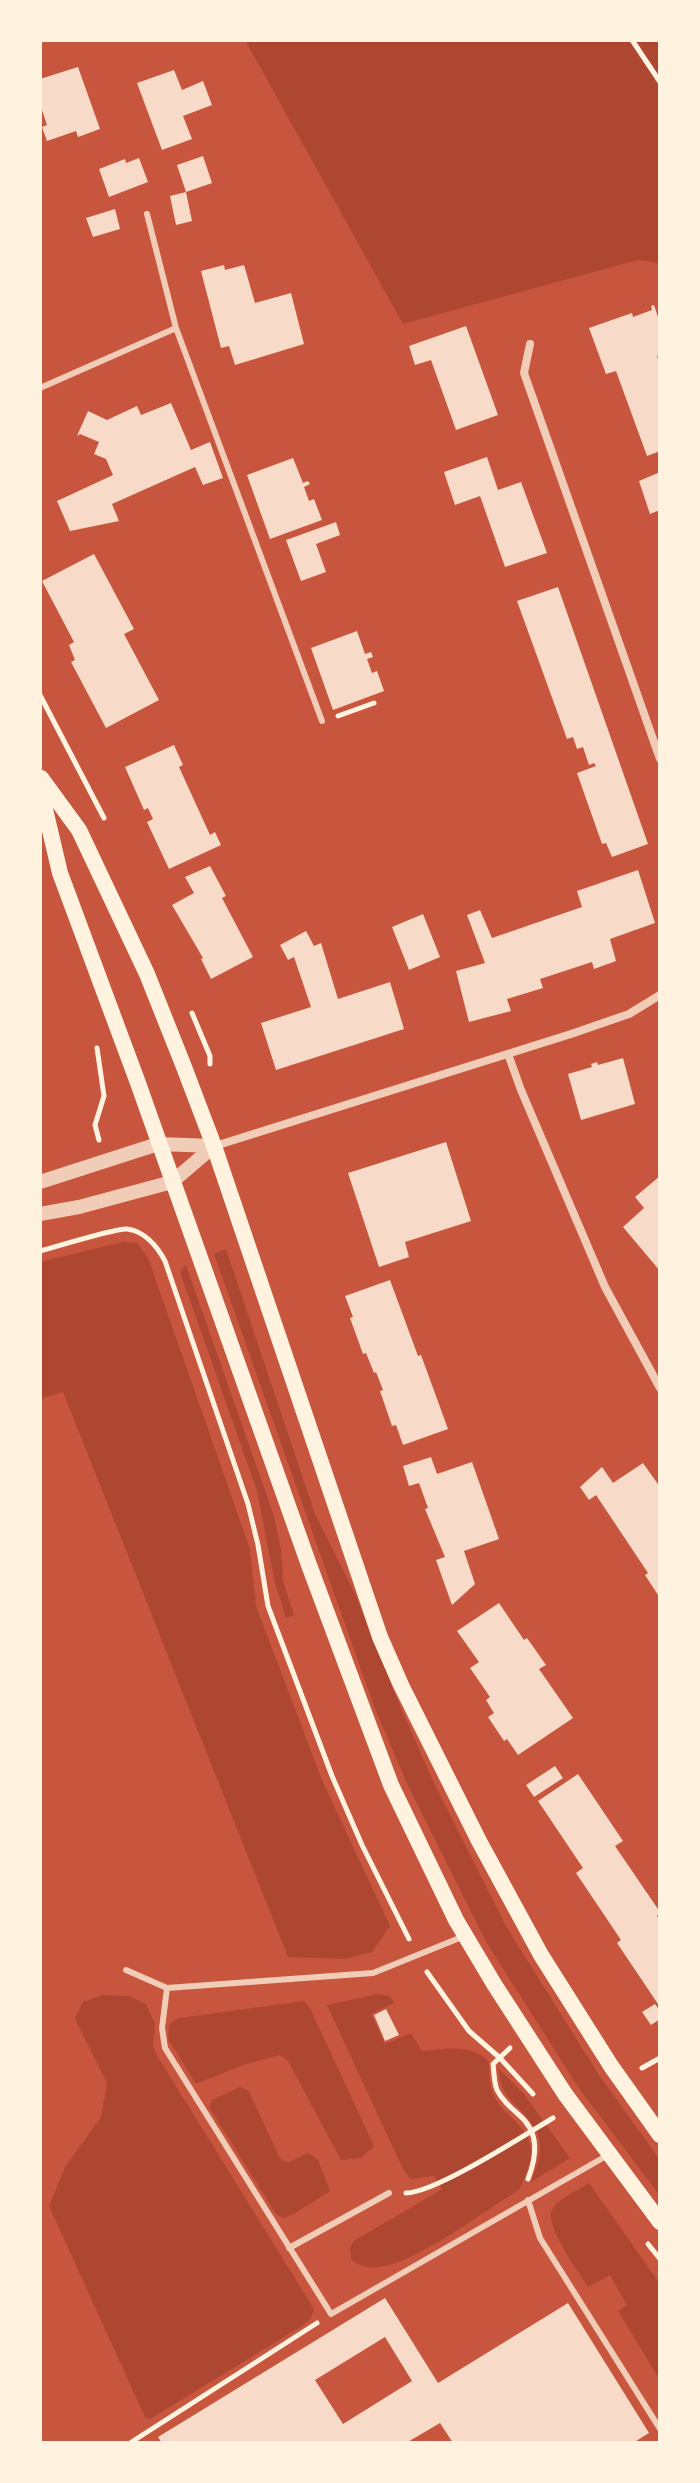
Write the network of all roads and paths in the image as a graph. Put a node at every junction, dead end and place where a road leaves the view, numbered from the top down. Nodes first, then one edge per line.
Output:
1 (632, 40) edge
2 (660, 82) edge
3 (147, 214) dead end
4 (176, 328) junction
5 (530, 344) dead end
6 (40, 388) edge
7 (374, 703) dead end
8 (322, 721) joint
9 (660, 759) edge
10 (40, 777) edge
11 (40, 788) edge
12 (660, 995) edge
13 (508, 1054) junction
14 (104, 1096) dead end
15 (95, 1125) dead end
16 (158, 1144) junction
17 (214, 1146) junction
18 (40, 1182) edge
19 (172, 1182) junction
20 (40, 1214) edge
21 (40, 1251) edge
22 (165, 1261) dead end
23 (660, 1388) edge
24 (465, 1935) junction
25 (126, 1970) dead end
26 (167, 1988) junction
27 (526, 2034) junction
28 (660, 2058) edge
29 (632, 2073) dead end
30 (563, 2113) dead end
31 (660, 2135) edge
32 (608, 2155) junction
33 (389, 2193) joint
34 (528, 2200) junction
35 (660, 2222) edge
36 (289, 2248) junction
37 (331, 2314) junction
38 (660, 2429) edge
39 (130, 2443) edge

1 - 2 path
3 - 4 lane
4 - 6 lane
4 - 8 lane
5 - 9 street
7 - 8 path
10 - 17 main road
11 - 16 main road
12 - 13 street
13 - 17 street
13 - 23 street
14 - 15 path
16 - 17 street
16 - 18 street
16 - 19 main road
17 - 19 street
17 - 31 main road
19 - 20 street
19 - 24 main road
21 - 22 path
24 - 26 lane
24 - 27 main road
25 - 26 lane
26 - 36 lane
27 - 32 main road
27 - 34 path
28 - 29 path
30 - 33 path
32 - 34 lane
32 - 35 main road
33 - 36 lane
34 - 37 lane
34 - 38 lane
36 - 37 lane
37 - 39 path

